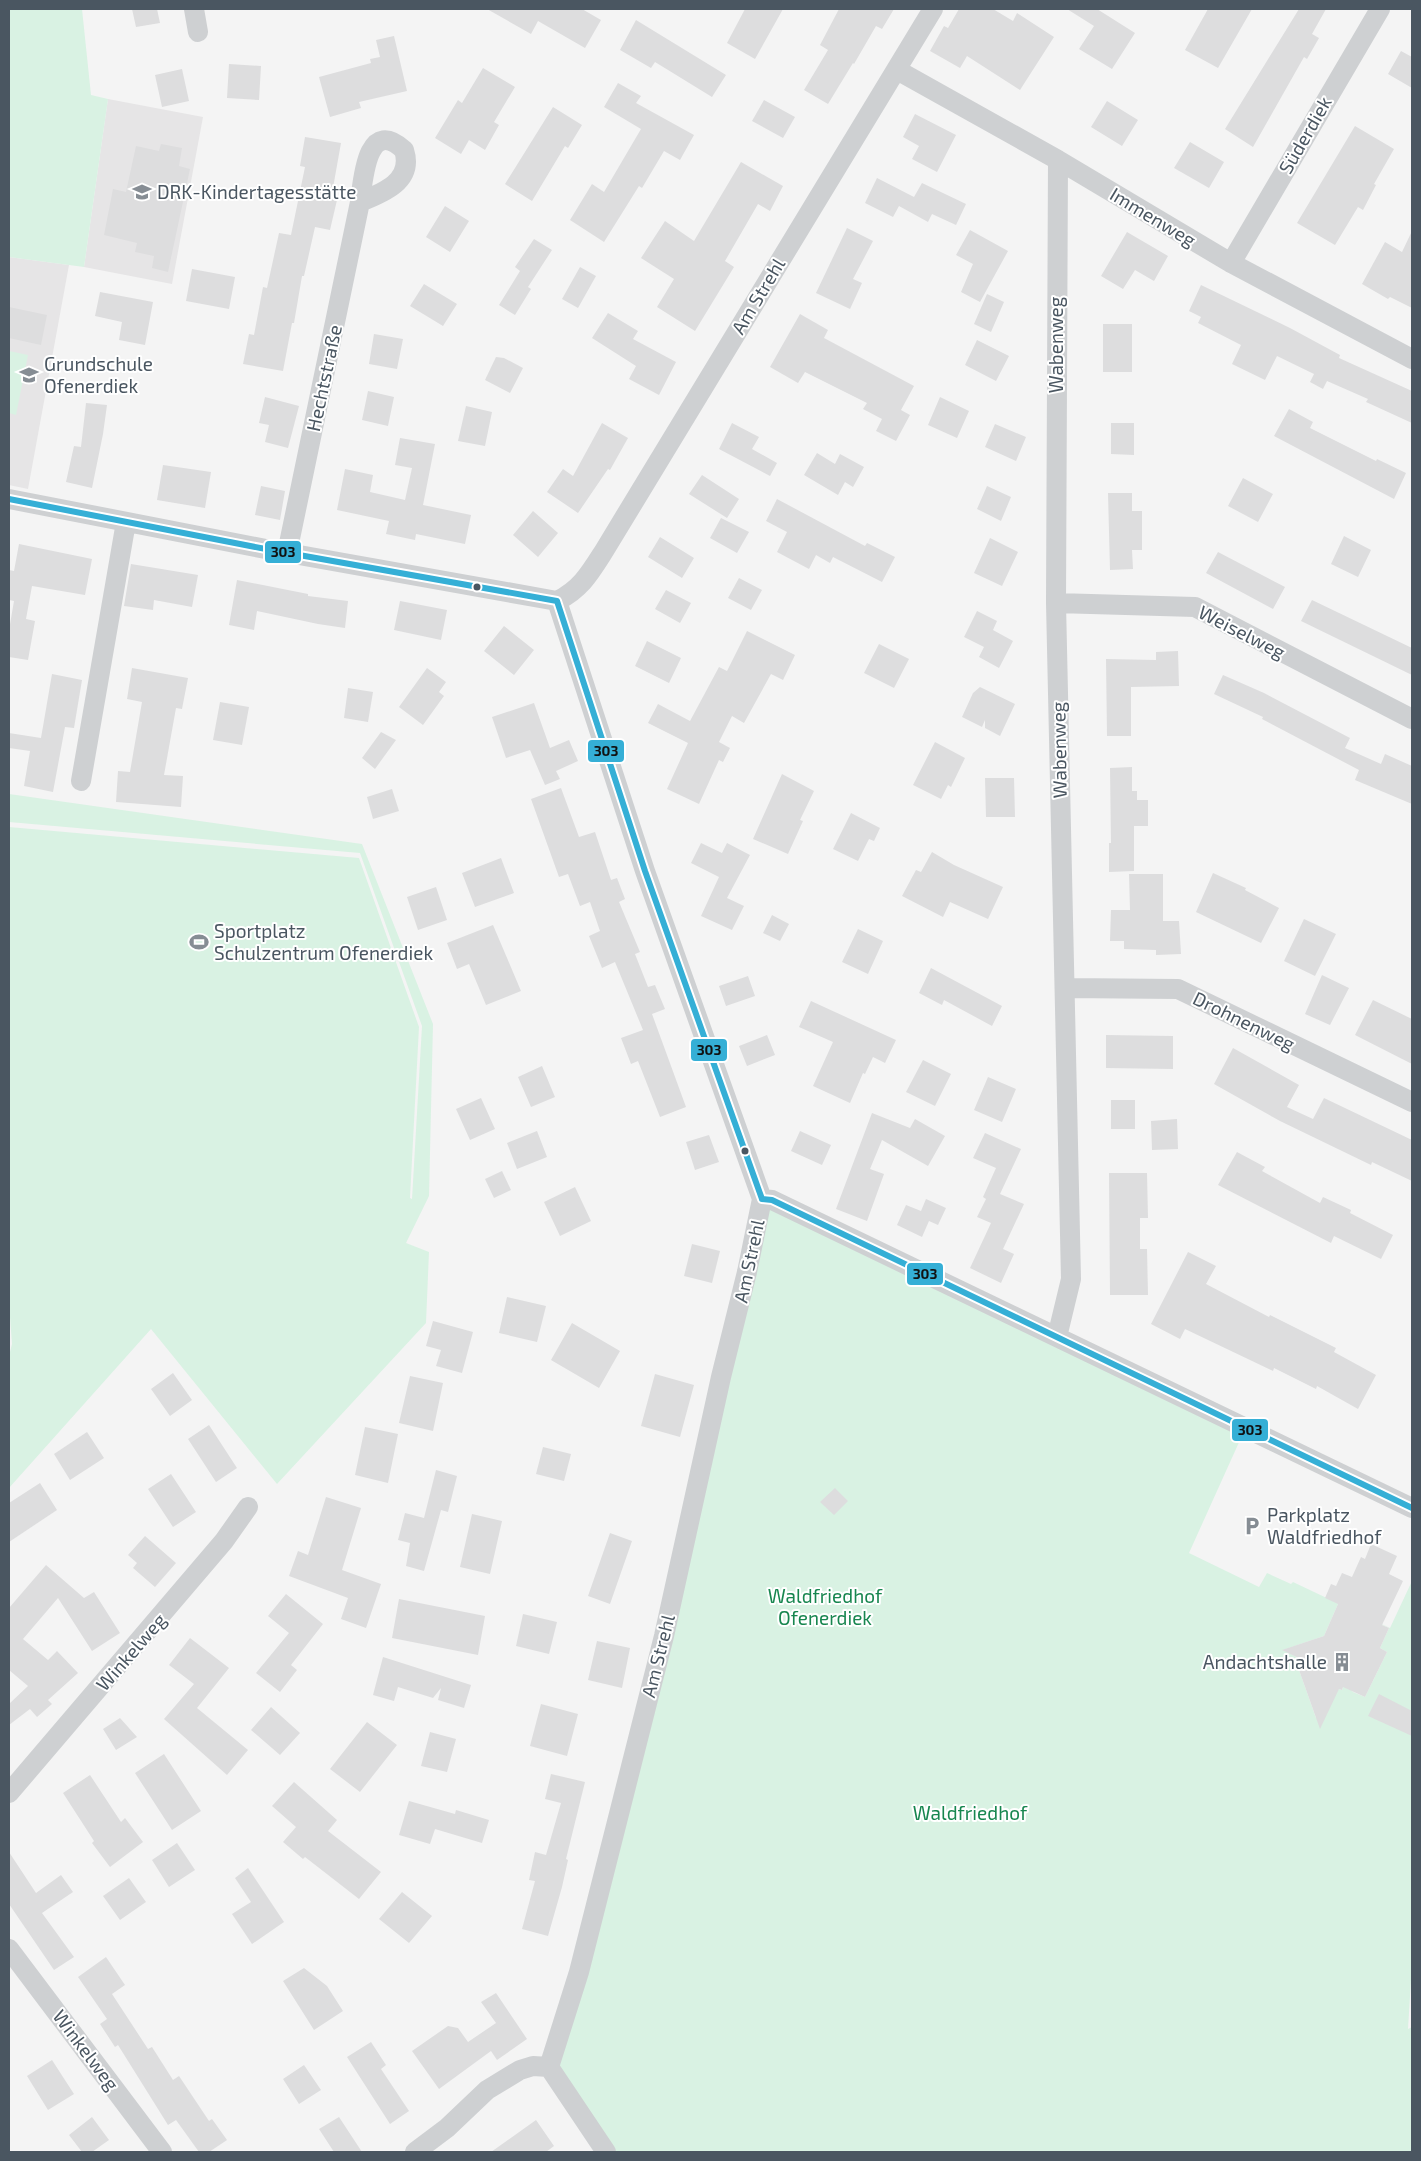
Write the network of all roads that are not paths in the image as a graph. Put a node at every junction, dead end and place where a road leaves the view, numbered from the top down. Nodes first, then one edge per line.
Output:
1 (194, 9) edge
2 (933, 9) edge
3 (1380, 9) edge
4 (198, 32) dead end
5 (897, 70) junction
6 (1058, 160) junction
7 (360, 202) dead end
8 (1231, 262) junction
9 (1412, 360) edge
10 (9, 499) edge
11 (126, 522) junction
12 (287, 553) junction
13 (557, 601) junction
14 (1056, 603) junction
15 (1412, 719) edge
16 (82, 781) dead end
17 (1065, 988) junction
18 (1412, 1102) edge
19 (762, 1198) junction
20 (1057, 1337) junction
21 (248, 1507) dead end
22 (1412, 1508) edge
23 (9, 1793) edge
24 (9, 1949) edge
25 (549, 2068) junction
26 (162, 2152) edge
27 (416, 2152) edge
28 (606, 2152) edge

1 - 4 street
2 - 5 street, Am Strehl
3 - 8 street, Süderdiek
5 - 6 street, Immenweg
5 - 13 street, Am Strehl
6 - 8 street, Immenweg
6 - 14 street, Wabenweg
7 - 12 street, Hechtstraße
8 - 9 street, Immenweg
10 - 11 street
11 - 12 street
11 - 16 street
12 - 13 street
13 - 19 street, Am Strehl
14 - 15 street, Weiselweg
14 - 17 street, Wabenweg
17 - 18 street, Drohnenweg
17 - 20 street, Wabenweg
19 - 20 street
19 - 25 street, Am Strehl
20 - 22 street
21 - 23 street, Winkelweg
24 - 26 street, Winkelweg
25 - 27 street
25 - 28 street

